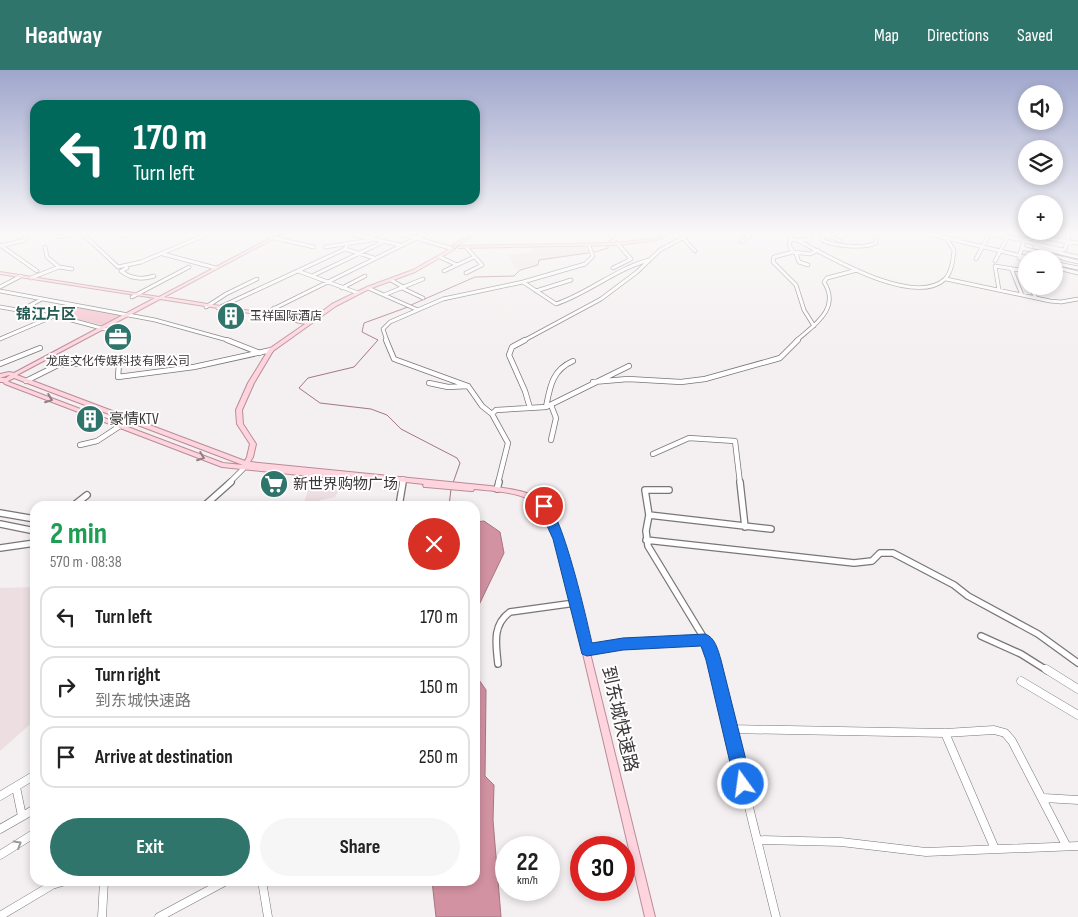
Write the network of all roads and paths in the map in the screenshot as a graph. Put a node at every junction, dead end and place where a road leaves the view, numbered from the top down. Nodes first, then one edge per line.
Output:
1 (45, 273) edge
2 (123, 273) edge
3 (179, 273) edge
4 (206, 273) edge
5 (295, 273) edge
6 (302, 273) edge
7 (319, 273) edge
8 (345, 273) edge
9 (406, 273) edge
10 (556, 273) edge
11 (614, 273) edge
12 (634, 273) edge
13 (784, 273) edge
14 (848, 273) edge
15 (863, 273) edge
16 (949, 273) edge
17 (996, 273) edge
18 (1012, 273) edge
19 (0, 274) edge
20 (154, 276) dead end
21 (312, 276) junction
22 (365, 276) dead end
23 (20, 277) junction
24 (31, 278) junction
25 (257, 279) dead end
26 (423, 279) dead end
27 (946, 279) junction
28 (390, 280) junction
29 (571, 280) dead end
30 (45, 281) junction
31 (326, 282) junction
32 (523, 282) junction
33 (0, 286) edge
34 (1018, 286) edge
35 (342, 288) junction
36 (368, 288) junction
37 (403, 288) junction
38 (1000, 290) junction
39 (0, 291) edge
40 (536, 291) junction
41 (358, 293) junction
42 (1018, 294) edge
43 (1022, 295) edge
44 (1034, 295) edge
45 (134, 296) junction
46 (384, 296) junction
47 (423, 298) dead end
48 (1036, 298) junction
49 (42, 299) junction
50 (157, 299) junction
51 (1078, 299) edge
52 (0, 307) edge
53 (207, 307) junction
54 (218, 308) junction
55 (274, 308) junction
56 (21, 310) junction
57 (419, 310) junction
58 (128, 314) junction
59 (263, 315) junction
60 (54, 316) junction
61 (287, 320) junction
62 (307, 323) junction
63 (814, 326) junction
64 (103, 327) junction
65 (116, 332) dead end
66 (0, 339) edge
67 (40, 348) dead end
68 (272, 350) junction
69 (260, 353) junction
70 (573, 361) dead end
71 (0, 364) edge
72 (629, 366) dead end
73 (0, 369) edge
74 (12, 374) junction
75 (1, 380) edge
76 (26, 380) junction
77 (593, 382) junction
78 (430, 384) dead end
79 (468, 386) junction
80 (549, 406) junction
81 (530, 408) junction
82 (492, 414) junction
83 (120, 426) junction
84 (551, 440) dead end
85 (80, 445) dead end
86 (652, 454) dead end
87 (245, 466) junction
88 (403, 482) junction
89 (458, 486) junction
90 (497, 489) junction
91 (669, 490) dead end
92 (513, 492) junction
93 (87, 495) dead end
94 (79, 501) edge
95 (210, 501) edge
96 (400, 501) edge
97 (0, 513) edge
98 (649, 515) junction
99 (30, 518) edge
100 (0, 524) edge
101 (745, 527) junction
102 (771, 529) dead end
103 (30, 530) edge
104 (646, 540) junction
105 (30, 544) edge
106 (0, 548) edge
107 (575, 603) junction
108 (981, 636) dead end
109 (705, 640) junction
110 (587, 650) junction
111 (1078, 663) edge
112 (498, 664) dead end
113 (1020, 681) dead end
114 (1078, 689) edge
115 (1078, 715) edge
116 (730, 729) junction
117 (945, 733) junction
118 (30, 778) edge
119 (16, 787) junction
120 (0, 796) edge
121 (1044, 798) junction
122 (1078, 800) edge
123 (30, 812) edge
124 (22, 816) junction
125 (0, 829) edge
126 (30, 836) edge
127 (757, 840) junction
128 (1066, 845) junction
129 (1078, 846) edge
130 (995, 849) junction
131 (0, 854) edge
132 (50, 886) edge
133 (104, 886) edge
134 (217, 886) edge
135 (263, 886) edge
136 (0, 916) edge
137 (102, 917) edge
138 (159, 917) edge
139 (268, 917) edge
140 (650, 917) edge
141 (776, 917) edge

1 - 24 street
2 - 20 street
3 - 45 street
4 - 50 main road
5 - 54 street
6 - 21 street
7 - 21 street
8 - 31 street
9 - 28 main road
10 - 32 street
11 - 40 street
12 - 81 street
13 - 63 street
14 - 63 street
15 - 27 street
16 - 27 street
17 - 38 street
18 - 34 street
19 - 23 main road
21 - 31 street
22 - 35 street
23 - 24 main road
23 - 30 main road
23 - 33 street
24 - 30 main road
25 - 53 street
26 - 37 street
27 - 38 street
28 - 36 main road
28 - 37 street
29 - 40 street
30 - 45 main road
31 - 35 street
31 - 55 street
32 - 40 street
32 - 57 street
35 - 41 street
36 - 41 main road
36 - 46 street
37 - 46 street
37 - 47 street
38 - 42 street
39 - 49 street
41 - 62 main road
43 - 48 street
44 - 48 street
45 - 50 main road
46 - 57 street
48 - 51 street
49 - 56 street
49 - 58 street
50 - 53 main road
50 - 58 main road
52 - 56 street
53 - 54 main road
53 - 59 main road
54 - 59 main road
55 - 59 street
55 - 61 street
56 - 60 street
57 - 79 street
58 - 64 main road
58 - 69 street
59 - 61 main road
60 - 64 street
60 - 66 street
61 - 62 main road
62 - 68 main road
63 - 77 street
64 - 65 street
64 - 74 main road
67 - 71 street
68 - 69 street
68 - 87 main road
69 - 76 street
70 - 80 street
72 - 77 street
73 - 74 main road
74 - 75 main road
74 - 76 main road
75 -> 83 main road
76 - 87 main road
77 - 80 street
78 - 79 street
79 - 82 street
80 - 81 street
80 - 84 street
81 - 82 street
82 - 90 street
83 - 85 street
83 -> 87 main road
86 - 101 street
87 - 88 main road
87 - 95 street
88 - 89 main road
88 - 96 street
89 - 90 main road, 到东城快速路
89 - 92 main road, 到东城快速路
90 - 92 main road, 到东城快速路
91 - 98 street
92 - 107 main road, 到东城快速路
93 - 94 street
97 - 99 street
98 - 101 street
98 - 104 street
100 - 103 street
101 - 102 street
104 - 109 street
104 - 111 street
105 - 106 street
107 - 110 main road, 到东城快速路
107 - 112 street
108 - 114 street
109 - 110 street
109 - 116 street
110 - 140 main road, 到东城快速路
113 - 115 street
116 - 117 street
116 - 127 street
117 - 121 street
117 - 130 street
118 - 119 street
119 - 120 street
119 - 124 street
121 - 122 street
121 - 128 street
123 - 124 street
124 - 125 street
131 -> 126 street
127 - 130 street
127 - 141 street
128 - 129 street
128 - 130 street
132 - 136 street
133 - 137 street
134 - 138 street
135 - 139 street

